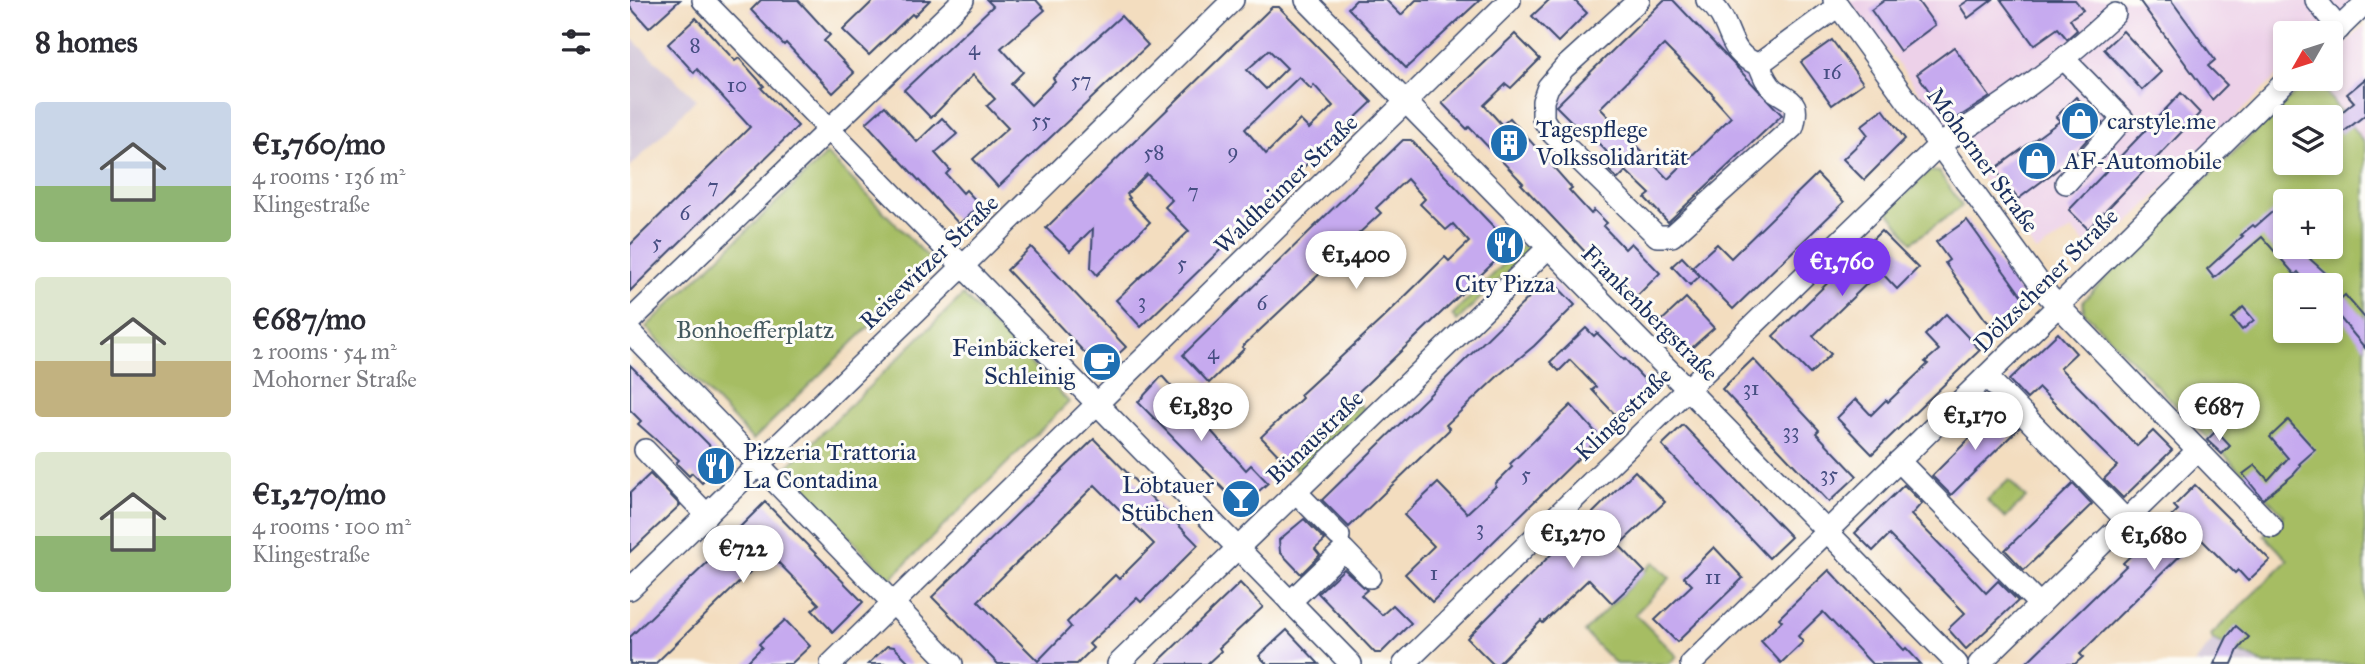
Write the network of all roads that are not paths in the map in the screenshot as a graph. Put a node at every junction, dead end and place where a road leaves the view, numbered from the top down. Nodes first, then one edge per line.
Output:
1 (703, 0) edge
2 (963, 0) edge
3 (1233, 0) edge
4 (1306, 0) edge
5 (1510, 0) edge
6 (1639, 0) edge
7 (1707, 0) edge
8 (2316, 0) edge
9 (1836, 3) edge
10 (2365, 3) edge
11 (2115, 14) dead end
12 (2328, 21) edge
13 (2343, 24) edge
14 (2065, 60) junction
15 (1759, 64) junction
16 (2276, 91) edge
17 (1406, 103) junction
18 (829, 129) junction
19 (1940, 144) junction
20 (2066, 183) dead end
21 (1549, 247) junction
22 (963, 266) junction
23 (2058, 306) junction
24 (630, 321) edge
25 (630, 332) edge
26 (1986, 376) junction
27 (1688, 388) junction
28 (1098, 405) junction
29 (645, 450) dead end
30 (2198, 450) junction
31 (1899, 461) junction
32 (758, 465) junction
33 (1296, 492) junction
34 (707, 514) junction
35 (2126, 520) junction
36 (2272, 527) dead end
37 (1827, 531) junction
38 (1339, 536) dead end
39 (1237, 549) junction
40 (1370, 577) dead end
41 (630, 589) edge
42 (1290, 602) junction
43 (894, 604) junction
44 (2040, 605) junction
45 (831, 664) edge
46 (952, 664) edge
47 (1118, 664) edge
48 (1351, 664) edge
49 (1404, 664) edge
50 (1691, 664) edge
51 (1957, 664) edge
52 (1979, 664) edge

1 - 18 street
2 - 18 street
3 - 22 street, Reisewitzer Straße
4 - 17 street, Frankenbergstraße
5 - 17 street, Waldheimer Straße
6 - 15 street
7 - 15 street
8 - 12 street
9 - 15 street
9 - 19 street, Mohorner Straße
10 - 13 street
11 - 14 street, Klingestraße
14 - 19 street, Klingestraße
14 - 20 street
16 - 23 street, Dölzschener Straße
17 - 21 street, Frankenbergstraße
17 - 28 street, Waldheimer Straße
18 - 22 street
18 - 24 street
19 - 23 street, Mohorner Straße
19 - 27 street, Klingestraße
21 - 27 street, Frankenbergstraße
21 - 33 street, Bünaustraße
22 - 28 street
22 - 32 street, Reisewitzer Straße
23 - 26 street, Dölzschener Straße
23 - 30 street, Mohorner Straße
25 - 32 street
26 - 31 street, Dölzschener Straße
26 - 35 street
27 - 37 street, Frankenbergstraße
27 - 49 street, Klingestraße
28 - 39 street
28 - 43 street
29 - 34 street
30 - 35 street
30 - 36 street, Mohorner Straße
31 - 37 street, Dölzschener Straße
31 - 44 street
32 - 34 street, Reisewitzer Straße
32 - 43 street
33 - 38 street
33 - 39 street, Bünaustraße
34 - 41 street, Reisewitzer Straße
35 - 44 street
37 - 50 street, Dölzschener Straße
37 - 51 street, Frankenbergstraße
39 - 42 street
39 - 47 street, Bünaustraße
40 - 42 street
42 - 48 street
43 - 45 street
43 - 46 street
44 - 52 street

